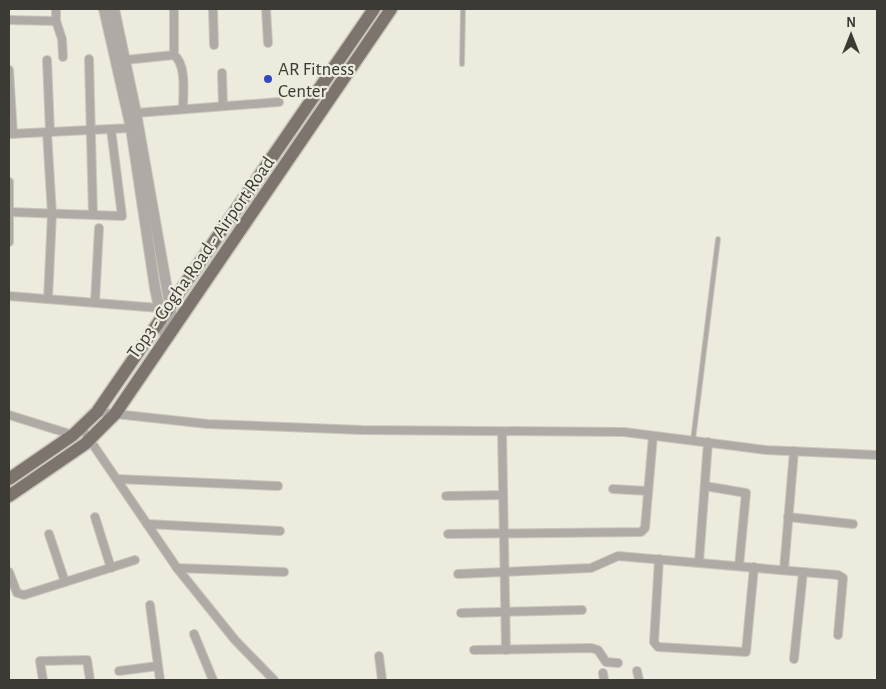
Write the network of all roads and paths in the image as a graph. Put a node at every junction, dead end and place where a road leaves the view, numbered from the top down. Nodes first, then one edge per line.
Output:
1 (56, 9) edge
2 (104, 9) edge
3 (114, 9) edge
4 (174, 9) edge
5 (212, 9) edge
6 (266, 9) edge
7 (374, 9) edge
8 (391, 9) edge
9 (463, 9) edge
10 (9, 20) edge
11 (56, 20) junction
12 (268, 43) dead end
13 (214, 45) dead end
14 (174, 55) junction
15 (64, 57) dead end
16 (47, 60) dead end
17 (89, 60) dead end
18 (125, 60) junction
19 (462, 64) dead end
20 (9, 70) edge
21 (222, 73) dead end
22 (279, 102) dead end
23 (223, 106) junction
24 (183, 109) junction
25 (136, 113) junction
26 (131, 128) junction
27 (111, 129) junction
28 (92, 130) junction
29 (49, 132) junction
30 (11, 134) edge
31 (9, 182) edge
32 (10, 212) edge
33 (52, 214) junction
34 (93, 215) junction
35 (99, 228) dead end
36 (718, 239) dead end
37 (9, 242) edge
38 (9, 296) edge
39 (48, 298) junction
40 (94, 302) junction
41 (163, 311) junction
42 (174, 329) junction
43 (166, 340) junction
44 (96, 412) junction
45 (115, 414) junction
46 (9, 415) edge
47 (77, 431) junction
48 (502, 432) junction
49 (653, 436) junction
50 (90, 440) junction
51 (692, 440) junction
52 (708, 442) junction
53 (794, 451) junction
54 (877, 455) edge
55 (15, 469) edge
56 (116, 479) junction
57 (9, 480) edge
58 (278, 486) dead end
59 (705, 486) junction
60 (613, 489) dead end
61 (648, 491) junction
62 (503, 495) junction
63 (9, 496) edge
64 (446, 496) dead end
65 (96, 517) dead end
66 (788, 517) junction
67 (147, 524) junction
68 (853, 524) dead end
69 (280, 531) dead end
70 (504, 533) junction
71 (50, 534) dead end
72 (448, 534) dead end
73 (659, 559) junction
74 (135, 560) dead end
75 (699, 562) junction
76 (739, 566) junction
77 (754, 567) junction
78 (112, 568) junction
79 (177, 568) junction
80 (784, 570) junction
81 (9, 572) edge
82 (284, 572) dead end
83 (504, 572) junction
84 (803, 572) junction
85 (458, 574) dead end
86 (65, 582) junction
87 (150, 605) dead end
88 (582, 610) dead end
89 (505, 612) junction
90 (461, 613) dead end
91 (194, 634) dead end
92 (838, 635) dead end
93 (474, 650) dead end
94 (506, 650) junction
95 (379, 656) dead end
96 (794, 660) dead end
97 (618, 663) dead end
98 (158, 666) junction
99 (119, 671) dead end
100 (637, 671) dead end
101 (43, 680) edge
102 (90, 680) edge
103 (160, 680) edge
104 (213, 680) edge
105 (274, 680) edge
106 (382, 680) edge
107 (639, 680) edge

1 - 11 street
2 - 26 street
3 - 18 street
4 - 14 street
5 - 13 street
6 - 12 street
7 - 41 main road
8 - 42 main road, Top3 - Gogha Road - Airport Road
9 - 19 lane
10 - 11 street
11 - 15 street
14 - 18 street
14 - 24 street
16 - 29 street
17 - 28 street
18 - 25 street
20 - 30 street
21 - 23 street
22 - 23 street
23 - 24 street
24 - 25 street
25 - 41 street
26 - 27 street
26 - 41 street
27 - 28 street
27 - 34 street
28 - 29 street
28 - 34 street
29 - 30 street
29 - 33 street
31 - 32 street
32 - 33 street
32 - 37 street
33 - 34 street
33 - 39 street
35 - 40 street
36 - 51 lane
38 - 39 street
39 - 40 street
40 - 41 street
41 - 42 street
41 - 43 street
41 - 44 main road
42 - 43 main road, Top3 - Gogha Road - Airport Road
43 - 45 main road, Top3 - Gogha Road - Airport Road
44 - 45 street
44 - 47 main road
45 - 48 street
45 - 50 main road, Top3 - Gogha Road - Airport Road
46 - 47 street
47 - 50 street
47 - 55 main road
48 - 49 street
48 - 62 street
49 - 51 street
49 - 61 street
50 - 56 street
50 - 63 main road, Top3 - Gogha Road - Airport Road
51 - 52 street
52 - 53 street
52 - 59 street
53 - 54 street
53 - 66 street
55 - 57 main road
56 - 58 street
56 - 67 street
59 - 75 street
59 - 76 street
60 - 61 street
61 - 70 street
62 - 64 street
62 - 70 street
65 - 78 street
66 - 68 street
66 - 80 street
67 - 69 street
67 - 79 street
70 - 72 street
70 - 83 street
71 - 86 street
73 - 75 street
73 - 77 street
73 - 83 street
74 - 78 street
75 - 76 street
76 - 77 street
77 - 80 street
78 - 86 street
79 - 82 street
79 - 105 street
80 - 84 street
81 - 86 street
83 - 85 street
83 - 89 street
84 - 92 street
84 - 96 street
87 - 98 street
88 - 89 street
89 - 90 street
89 - 94 street
91 - 104 street
93 - 94 street
94 - 97 street
95 - 106 street
98 - 99 street
98 - 103 street
100 - 107 street
101 - 102 street

